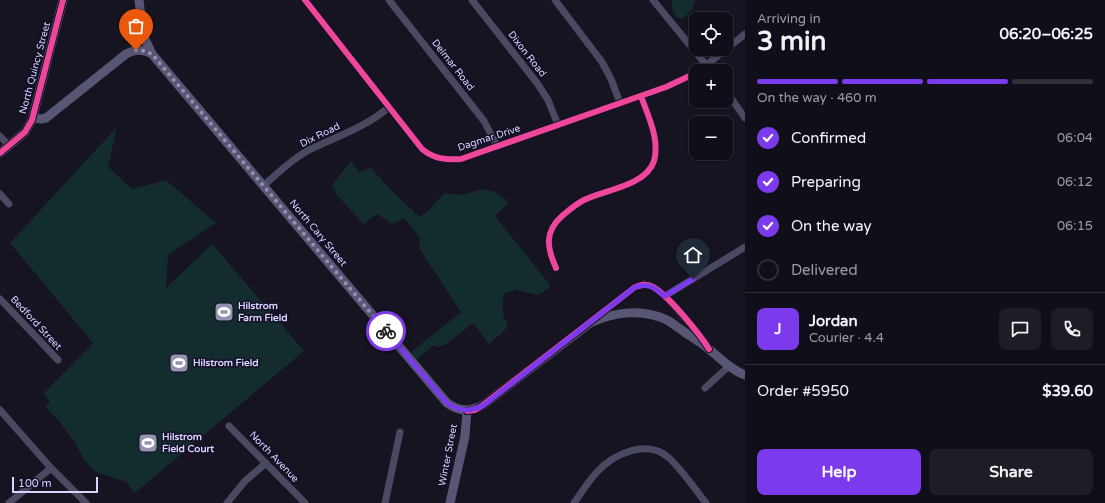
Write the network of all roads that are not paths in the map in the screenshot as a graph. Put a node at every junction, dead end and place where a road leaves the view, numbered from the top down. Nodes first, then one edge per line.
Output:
1 (63, 0) edge
2 (139, 0) edge
3 (305, 0) edge
4 (389, 0) edge
5 (472, 0) edge
6 (555, 0) edge
7 (653, 0) edge
8 (745, 34) edge
9 (152, 54) junction
10 (706, 64) edge
11 (713, 64) edge
12 (689, 76) edge
13 (641, 96) junction
14 (733, 102) edge
15 (620, 103) junction
16 (389, 107) junction
17 (33, 118) junction
18 (745, 118) edge
19 (558, 125) junction
20 (0, 136) edge
21 (8, 146) junction
22 (497, 146) junction
23 (0, 153) edge
24 (264, 186) junction
25 (0, 194) edge
26 (9, 204) dead end
27 (745, 247) edge
28 (556, 268) dead end
29 (665, 296) junction
30 (0, 299) edge
31 (590, 323) junction
32 (709, 349) junction
33 (58, 360) dead end
34 (729, 366) junction
35 (745, 375) edge
36 (706, 388) dead end
37 (0, 410) edge
38 (468, 411) junction
39 (229, 426) dead end
40 (400, 432) dead end
41 (266, 463) junction
42 (51, 468) junction
43 (9, 503) edge
44 (86, 503) edge
45 (227, 503) edge
46 (305, 503) edge
47 (385, 503) edge
48 (450, 503) edge
49 (574, 503) edge
50 (706, 503) edge

1 - 17 main road, North Quincy Street
2 - 9 main road, North Cary Street
3 - 16 street, Dagmar Drive
4 - 22 street, Delmar Road
5 - 19 street, Dixon Road
6 - 15 street
7 - 10 street
8 - 11 street
9 - 17 main road
9 - 24 main road, North Cary Street
12 - 13 street, Dagmar Drive
13 - 15 street, Dagmar Drive
13 - 28 street
14 - 18 street
15 - 19 street, Dagmar Drive
16 - 22 street, Dagmar Drive
16 - 24 street, Dix Road
17 - 21 main road, North Quincy Street
19 - 22 street, Dagmar Drive
20 - 21 street
21 - 23 main road, North Quincy Street
24 - 38 main road, North Cary Street
25 - 26 street
27 - 29 street
29 - 31 street
29 - 32 street
30 - 33 street, Bedford Street
31 - 32 main road
31 - 38 main road
32 - 34 main road
34 - 35 main road
34 - 36 street
37 - 42 street
38 - 48 main road, Winter Street
39 - 41 street, North Avenue
40 - 47 street
41 - 45 street
41 - 46 street, North Avenue
42 - 43 street
42 - 44 street
49 - 50 street

